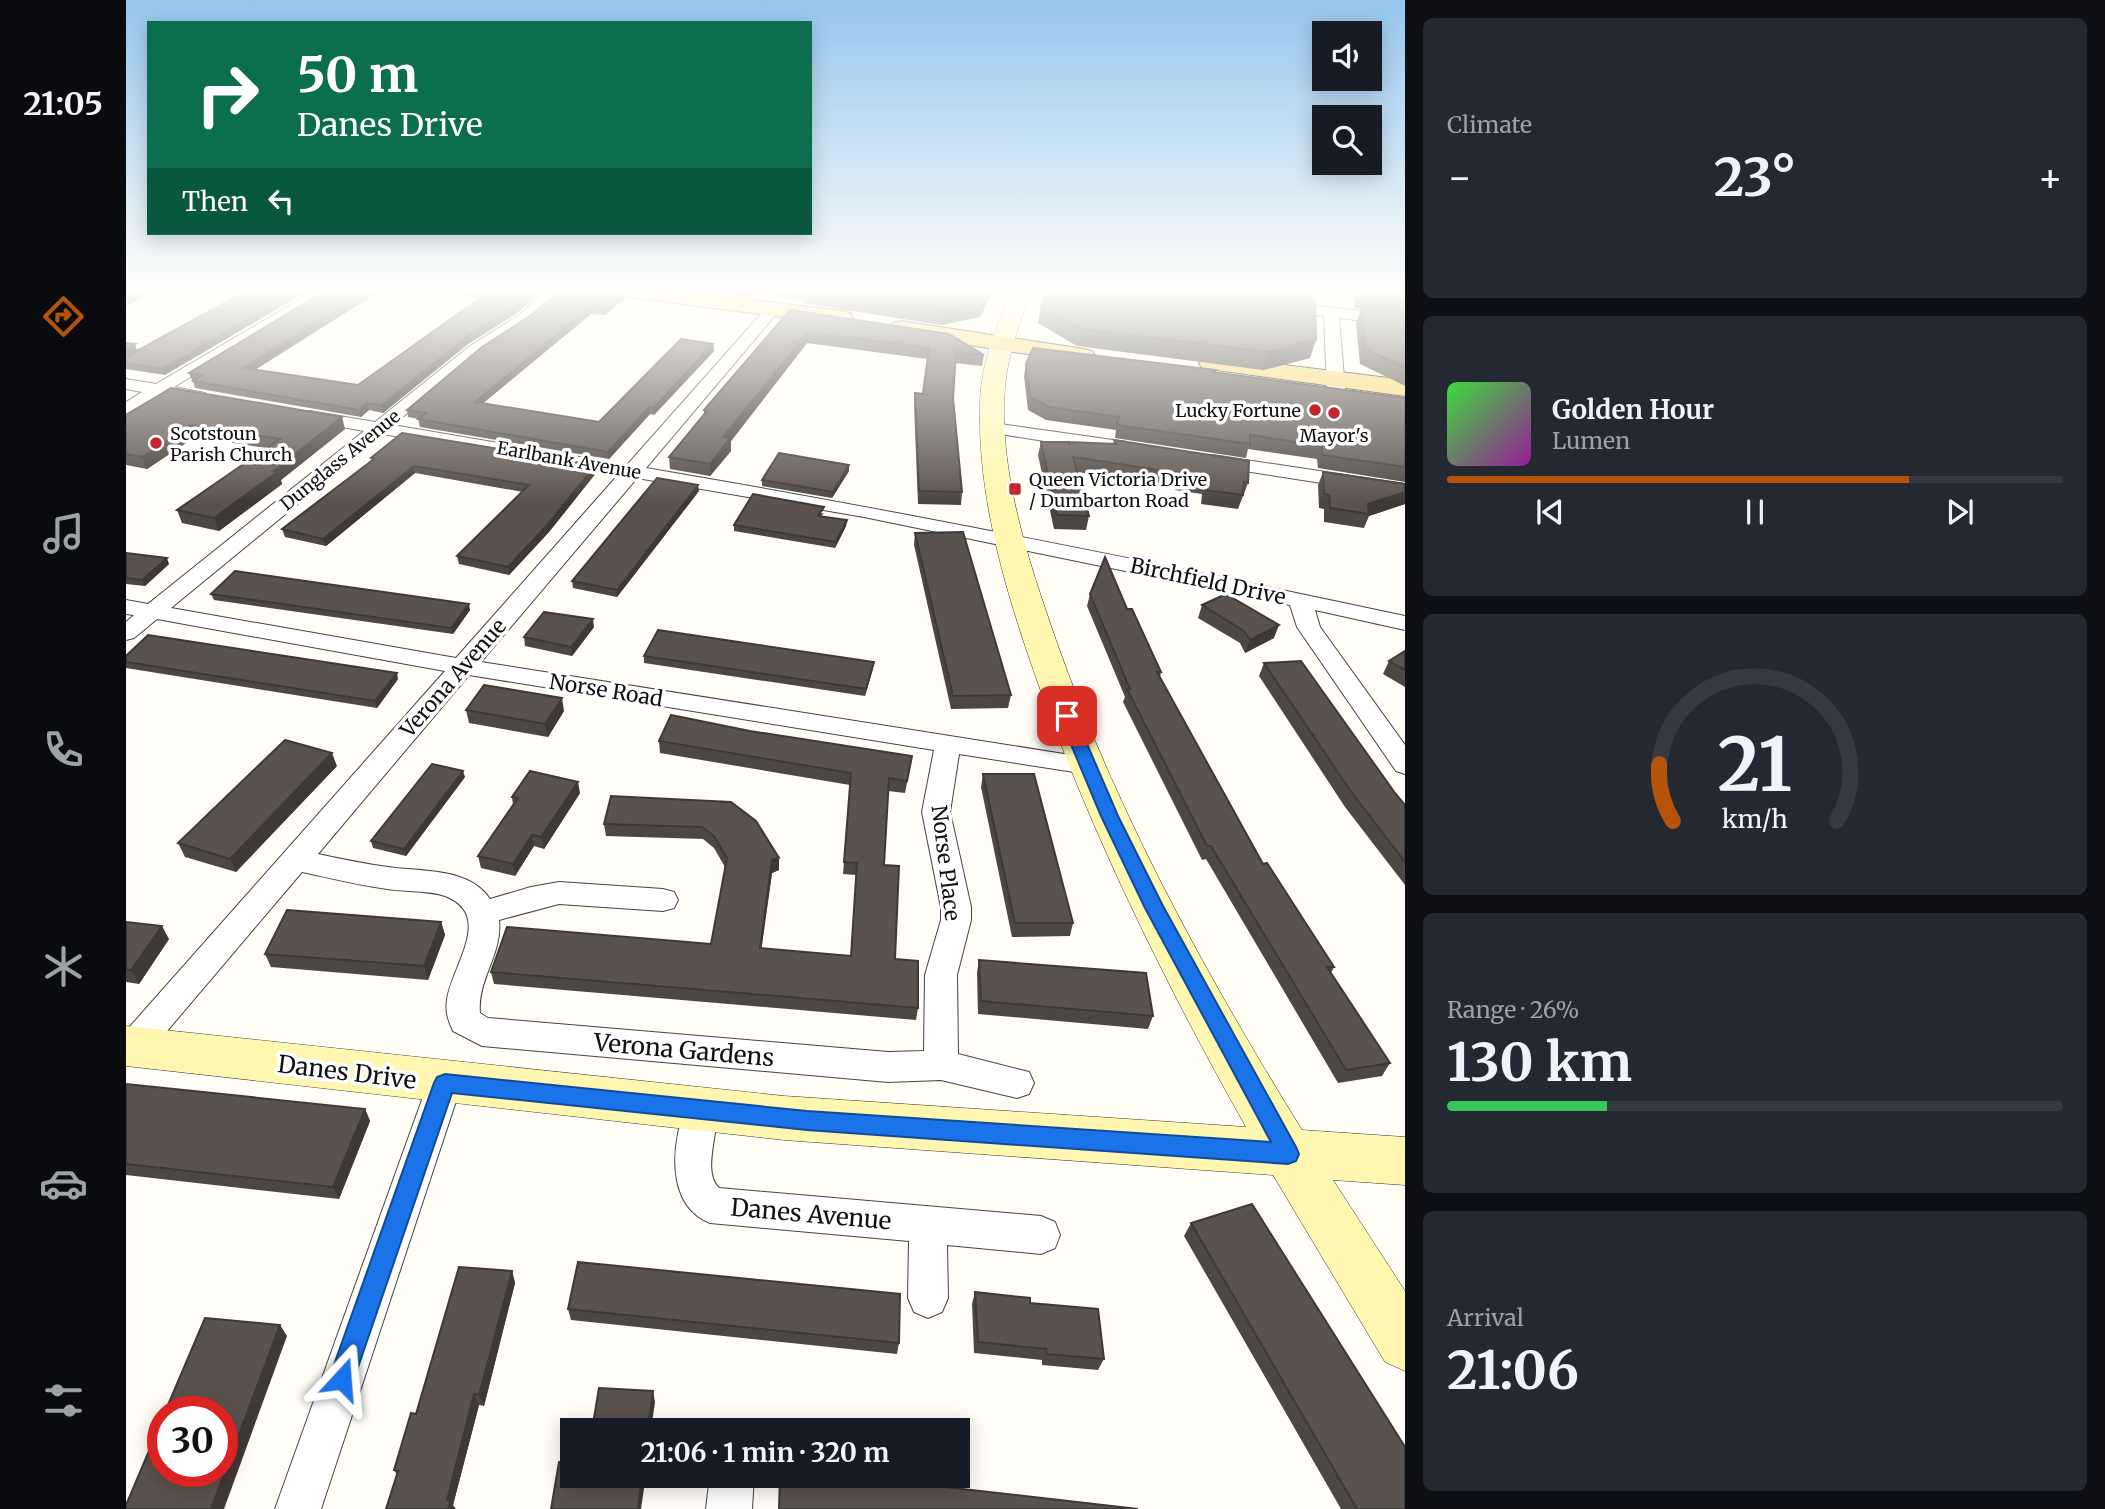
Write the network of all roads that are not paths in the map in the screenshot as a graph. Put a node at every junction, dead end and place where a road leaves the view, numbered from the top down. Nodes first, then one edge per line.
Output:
1 (206, 361) edge
2 (461, 361) edge
3 (728, 361) edge
4 (998, 361) edge
5 (1334, 361) edge
6 (1186, 365) edge
7 (126, 384) edge
8 (1336, 384) junction
9 (1405, 388) edge
10 (158, 390) junction
11 (1405, 398) edge
12 (223, 401) edge
13 (126, 409) edge
14 (288, 412) edge
15 (379, 428) junction
16 (993, 428) junction
17 (1144, 451) edge
18 (1199, 459) edge
19 (634, 470) junction
20 (1405, 490) edge
21 (1011, 539) junction
22 (1300, 601) junction
23 (126, 607) edge
24 (153, 611) junction
25 (1405, 623) edge
26 (126, 633) edge
27 (463, 667) junction
28 (947, 744) junction
29 (1087, 765) junction
30 (1405, 765) edge
31 (296, 860) junction
32 (663, 900) dead end
33 (482, 913) junction
34 (130, 1047) edge
35 (940, 1065) junction
36 (445, 1083) junction
37 (1017, 1083) dead end
38 (701, 1111) junction
39 (1288, 1154) junction
40 (1405, 1161) edge
41 (928, 1225) junction
42 (1041, 1235) dead end
43 (928, 1298) dead end
44 (1405, 1342) edge
45 (731, 1488) edge
46 (298, 1509) edge
47 (729, 1509) edge

1 - 10 street
2 - 15 street, Dunglass Avenue
3 - 19 street, Verona Avenue
4 - 16 street
5 - 8 street
6 - 8 main road
7 - 10 street
8 - 9 main road
8 - 11 main road
10 - 12 street
10 - 13 street
14 - 15 street, Earlbank Avenue
15 - 19 street, Earlbank Avenue
15 - 24 street, Dunglass Avenue
16 - 17 street
16 - 21 street
18 - 20 street
19 - 21 street, Earlbank Avenue
19 - 27 street, Verona Avenue
21 - 22 street, Birchfield Drive
21 - 29 street
22 - 25 street, Birchfield Drive
22 - 30 street
23 - 24 street, Norse Road
24 - 26 street, Dunglass Avenue
24 - 27 street, Norse Road
27 - 28 street, Norse Road
27 - 31 street, Verona Avenue
28 - 29 street, Norse Road
28 - 35 street, Norse Place
29 - 39 street
31 - 33 street
31 - 34 street, Verona Avenue
32 - 33 street
33 - 35 street, Verona Gardens
34 - 36 street, Danes Drive
35 - 37 street, Verona Gardens
36 - 38 street, Danes Drive
36 - 46 street
38 - 39 street, Danes Drive
38 - 41 street, Danes Avenue
39 - 40 street, Danes Drive
39 - 44 street
41 - 42 street, Danes Avenue
41 - 43 street
45 - 47 street

